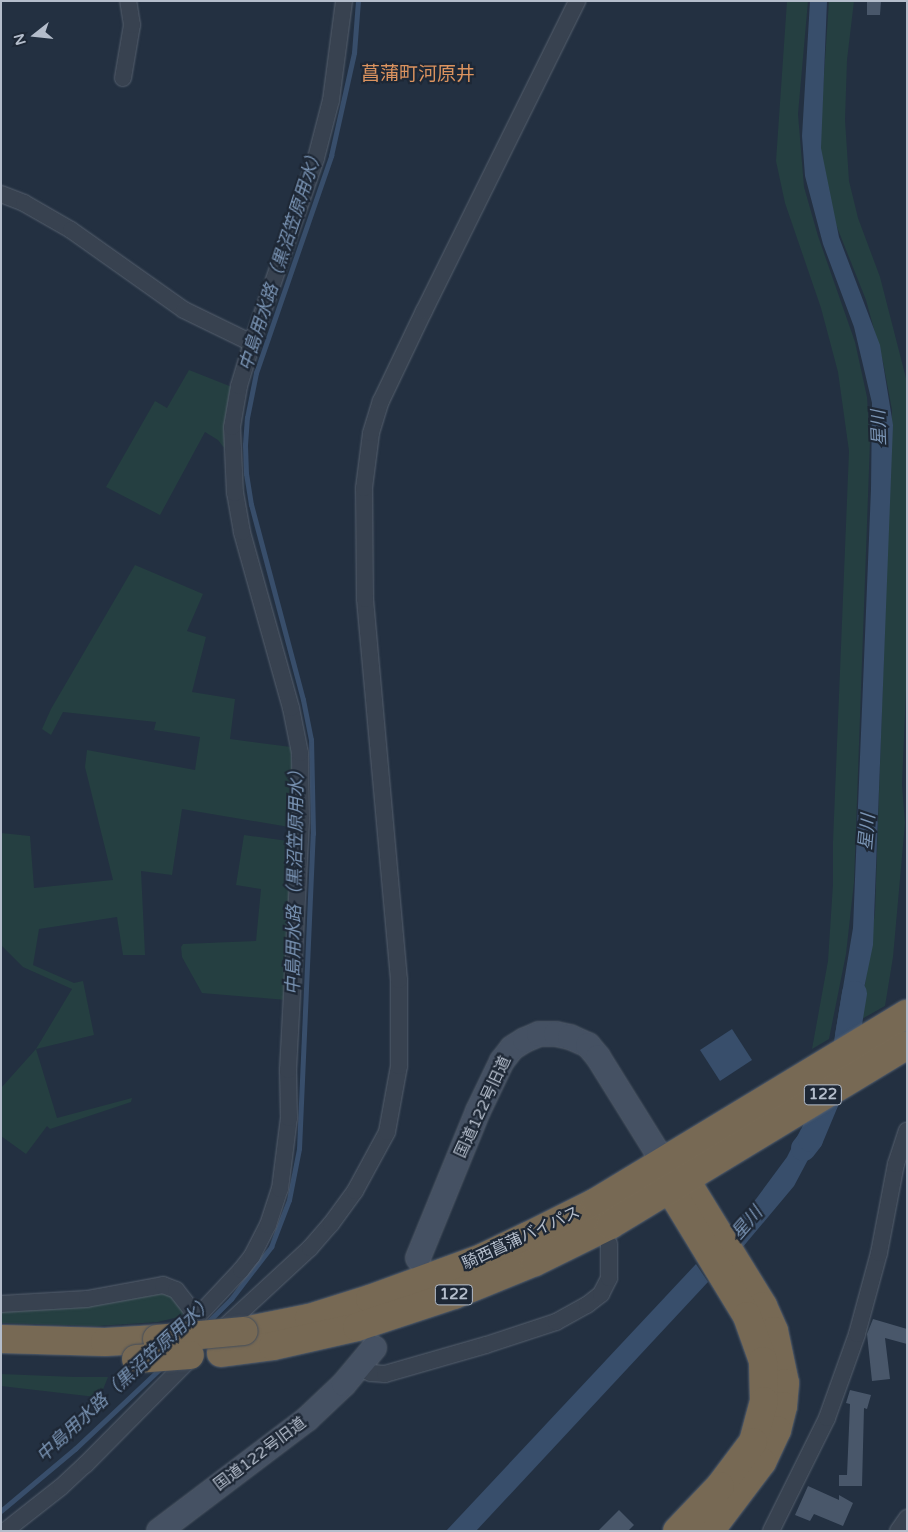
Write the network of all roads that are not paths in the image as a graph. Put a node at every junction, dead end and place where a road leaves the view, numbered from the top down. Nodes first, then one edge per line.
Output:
1 (128, 1) edge
2 (344, 1) edge
3 (577, 1) edge
4 (123, 78) dead end
5 (1, 194) edge
6 (252, 343) junction
7 (894, 1037) edge
8 (907, 1131) edge
9 (662, 1160) junction
10 (677, 1184) junction
11 (609, 1244) dead end
12 (418, 1258) dead end
13 (741, 1286) junction
14 (1, 1304) edge
15 (1, 1339) edge
16 (374, 1348) dead end
17 (1, 1358) edge
18 (359, 1368) junction
19 (907, 1518) edge
20 (5, 1531) edge
21 (158, 1531) edge
22 (677, 1531) edge
23 (710, 1531) edge
24 (771, 1531) edge
25 (898, 1531) edge

1 - 4 street
2 - 6 street
3 - 20 street
5 - 6 street
6 - 14 street
7 - 9 highway, 騎西菖蒲バイパス / 122
7 - 10 highway, 騎西菖蒲バイパス / 122
8 - 24 street
9 - 10 highway
9 - 12 street, 国道122号旧道
9 - 15 highway, 騎西菖蒲バイパス / 122, bridge
10 - 13 highway
10 - 17 highway, 騎西菖蒲バイパス / 122, bridge
11 - 18 street
13 - 22 highway
13 - 23 highway
16 - 18 street, 国道122号旧道
18 - 21 street, 国道122号旧道
19 - 25 street

